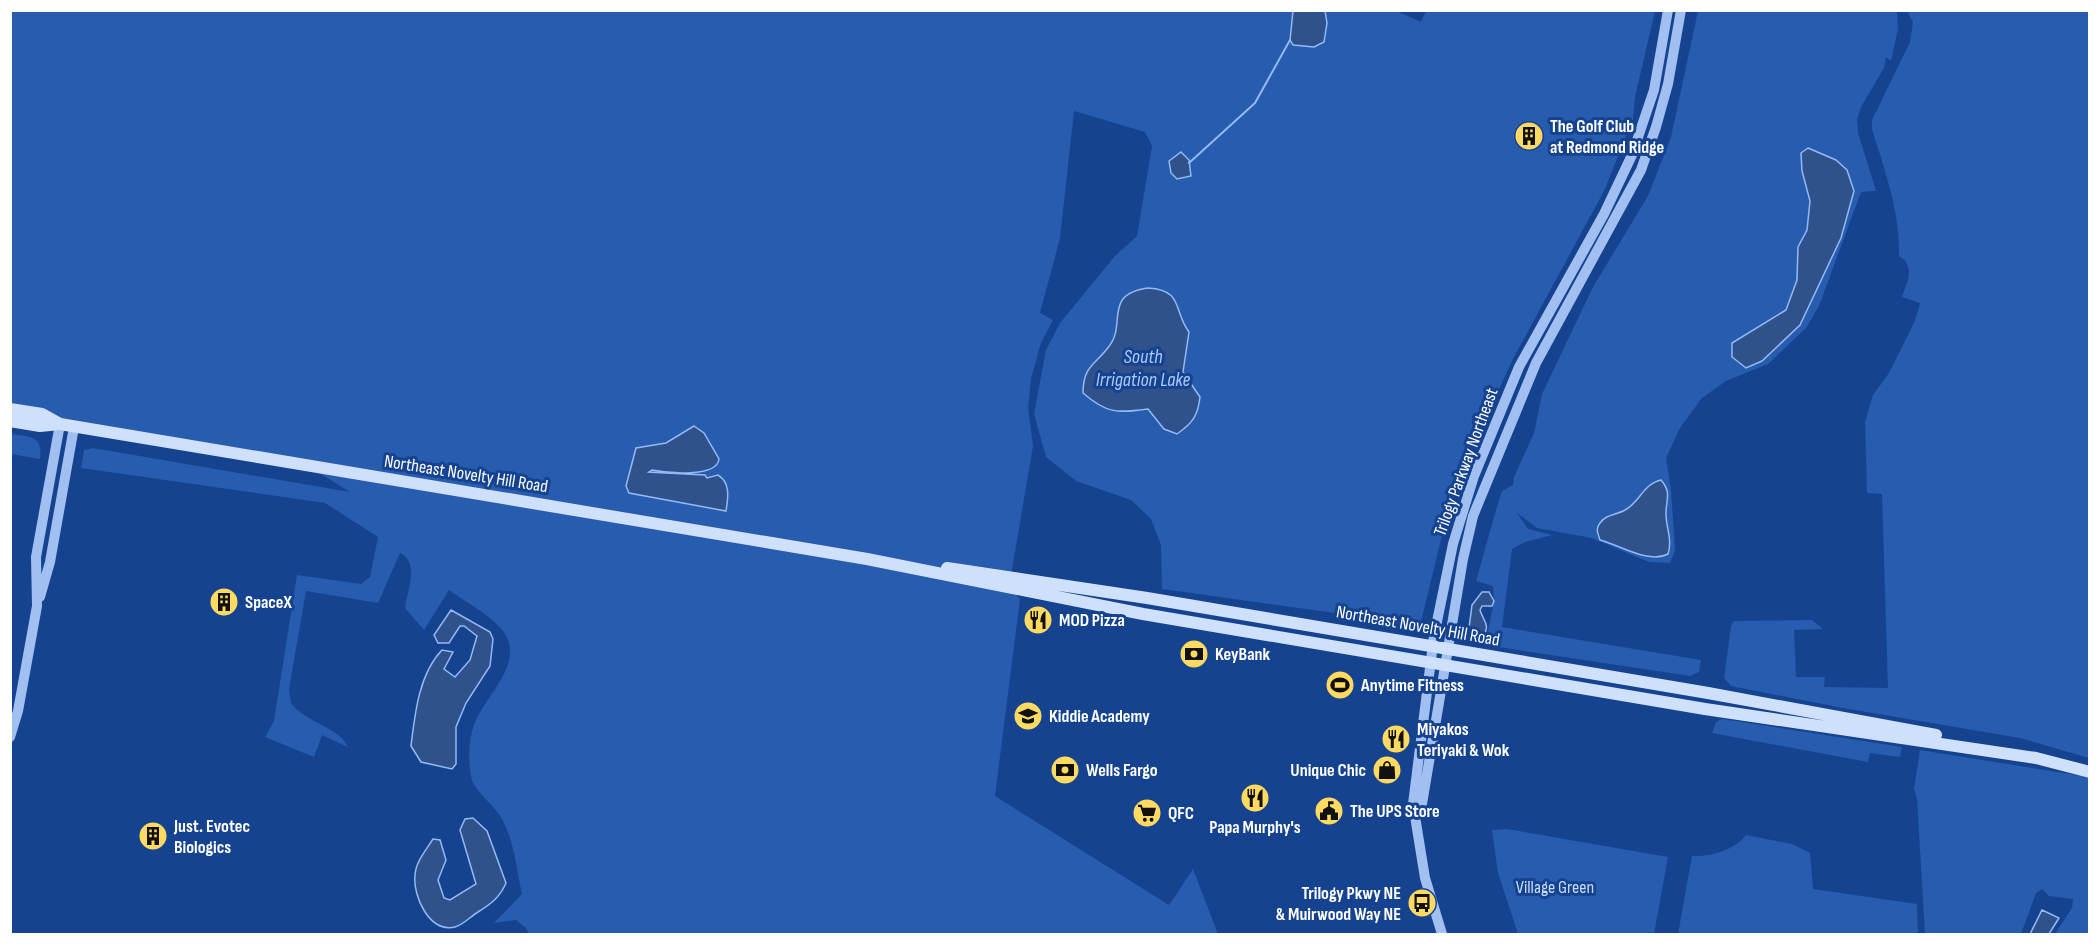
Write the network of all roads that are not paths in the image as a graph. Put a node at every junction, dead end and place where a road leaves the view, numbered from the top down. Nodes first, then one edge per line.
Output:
1 (1668, 10) edge
2 (1681, 10) edge
3 (10, 409) edge
4 (10, 421) edge
5 (60, 424) junction
6 (74, 427) junction
7 (867, 559) junction
8 (38, 603) junction
9 (1433, 648) junction
10 (1448, 650) junction
11 (1431, 661) junction
12 (1445, 664) junction
13 (10, 738) edge
14 (1958, 746) junction
15 (2090, 772) edge
16 (1415, 818) junction
17 (1442, 934) edge

1 - 9 street, Trilogy Parkway Northeast
2 - 10 street, Trilogy Parkway Northeast
3 - 5 main road, Northeast Novelty Hill Road
4 - 5 main road, Northeast Novelty Hill Road
5 - 6 main road, Northeast Novelty Hill Road
5 - 8 street
6 - 7 main road, Northeast Novelty Hill Road
6 - 8 street
7 - 9 main road, Northeast Novelty Hill Road
7 - 11 main road, Northeast Novelty Hill Road
8 - 13 street
9 - 10 main road, Northeast Novelty Hill Road
9 - 11 street, Trilogy Parkway Northeast
10 - 12 street, Trilogy Parkway Northeast
10 - 14 main road, Northeast Novelty Hill Road
11 - 12 main road, Northeast Novelty Hill Road
11 - 16 street, Trilogy Parkway Northeast
12 - 14 main road, Northeast Novelty Hill Road
12 - 16 street, Trilogy Parkway Northeast
14 - 15 main road, Northeast Novelty Hill Road
16 - 17 street

